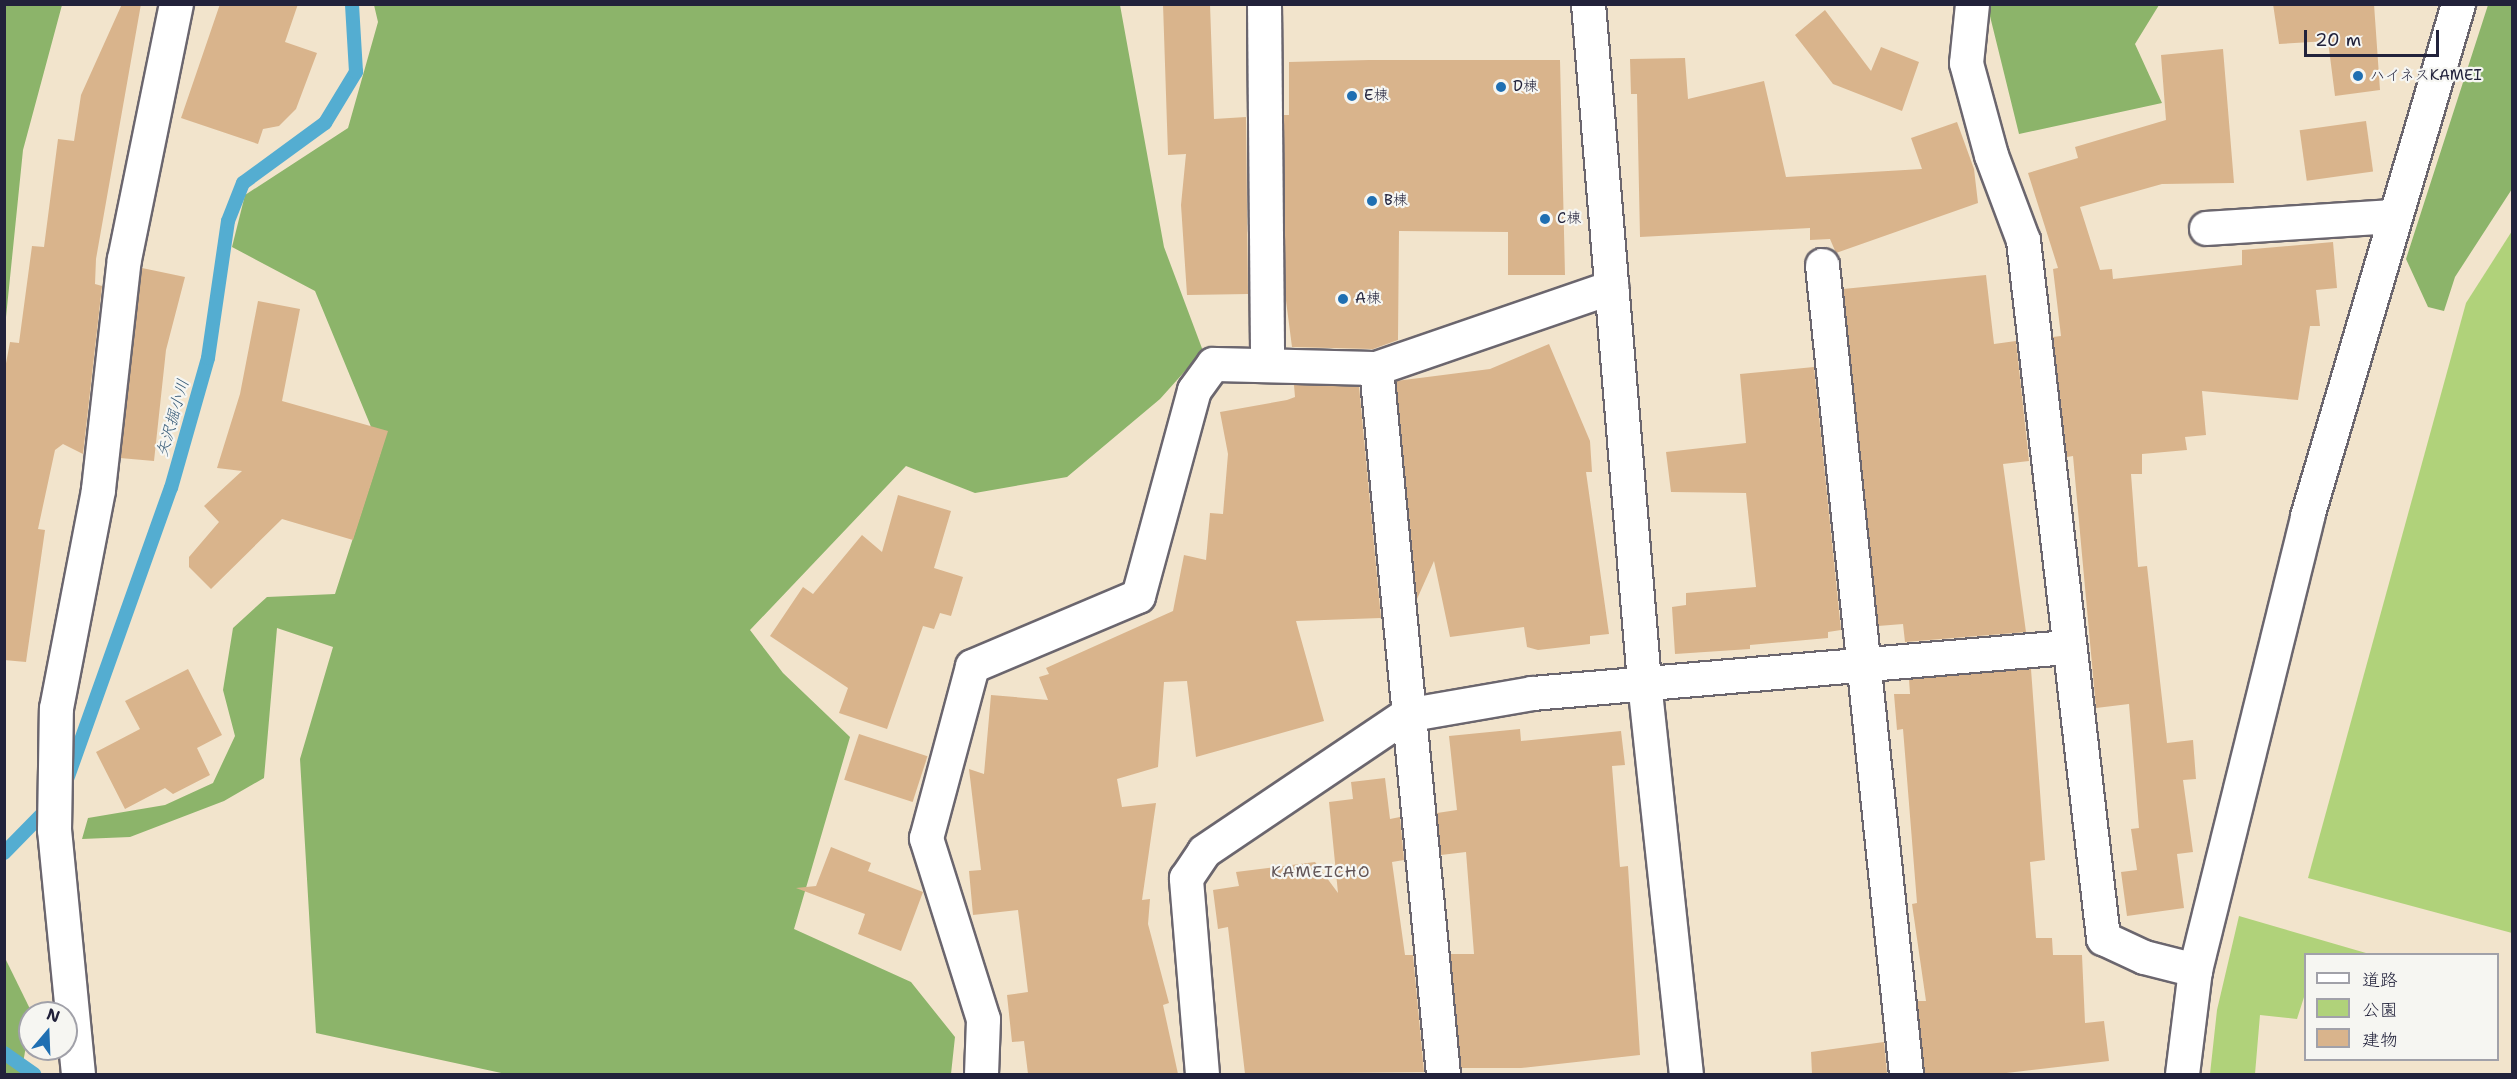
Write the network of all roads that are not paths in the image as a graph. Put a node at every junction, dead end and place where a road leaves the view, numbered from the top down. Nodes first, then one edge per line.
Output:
1 (176, 4) edge
2 (1264, 4) edge
3 (1588, 4) edge
4 (1972, 4) edge
5 (2458, 4) edge
6 (2392, 216) junction
7 (2206, 228) dead end
8 (1822, 265) dead end
9 (1611, 287) junction
10 (1267, 362) junction
11 (1376, 368) junction
12 (2066, 647) junction
13 (1864, 664) junction
14 (1644, 682) junction
15 (1406, 715) junction
16 (2195, 970) junction
17 (78, 1074) edge
18 (981, 1074) edge
19 (1202, 1074) edge
20 (1443, 1074) edge
21 (1686, 1074) edge
22 (1906, 1074) edge
23 (2182, 1074) edge

1 - 17 street
2 - 10 street
3 - 9 street
4 - 12 street
5 - 6 street
6 - 7 street
6 - 16 street
8 - 13 street
9 - 11 street
9 - 14 street
10 - 11 street
10 - 18 street
11 - 15 street
12 - 13 street
12 - 16 street
13 - 14 street
13 - 22 street
14 - 15 street
14 - 21 street
15 - 19 street
15 - 20 street
16 - 23 street

